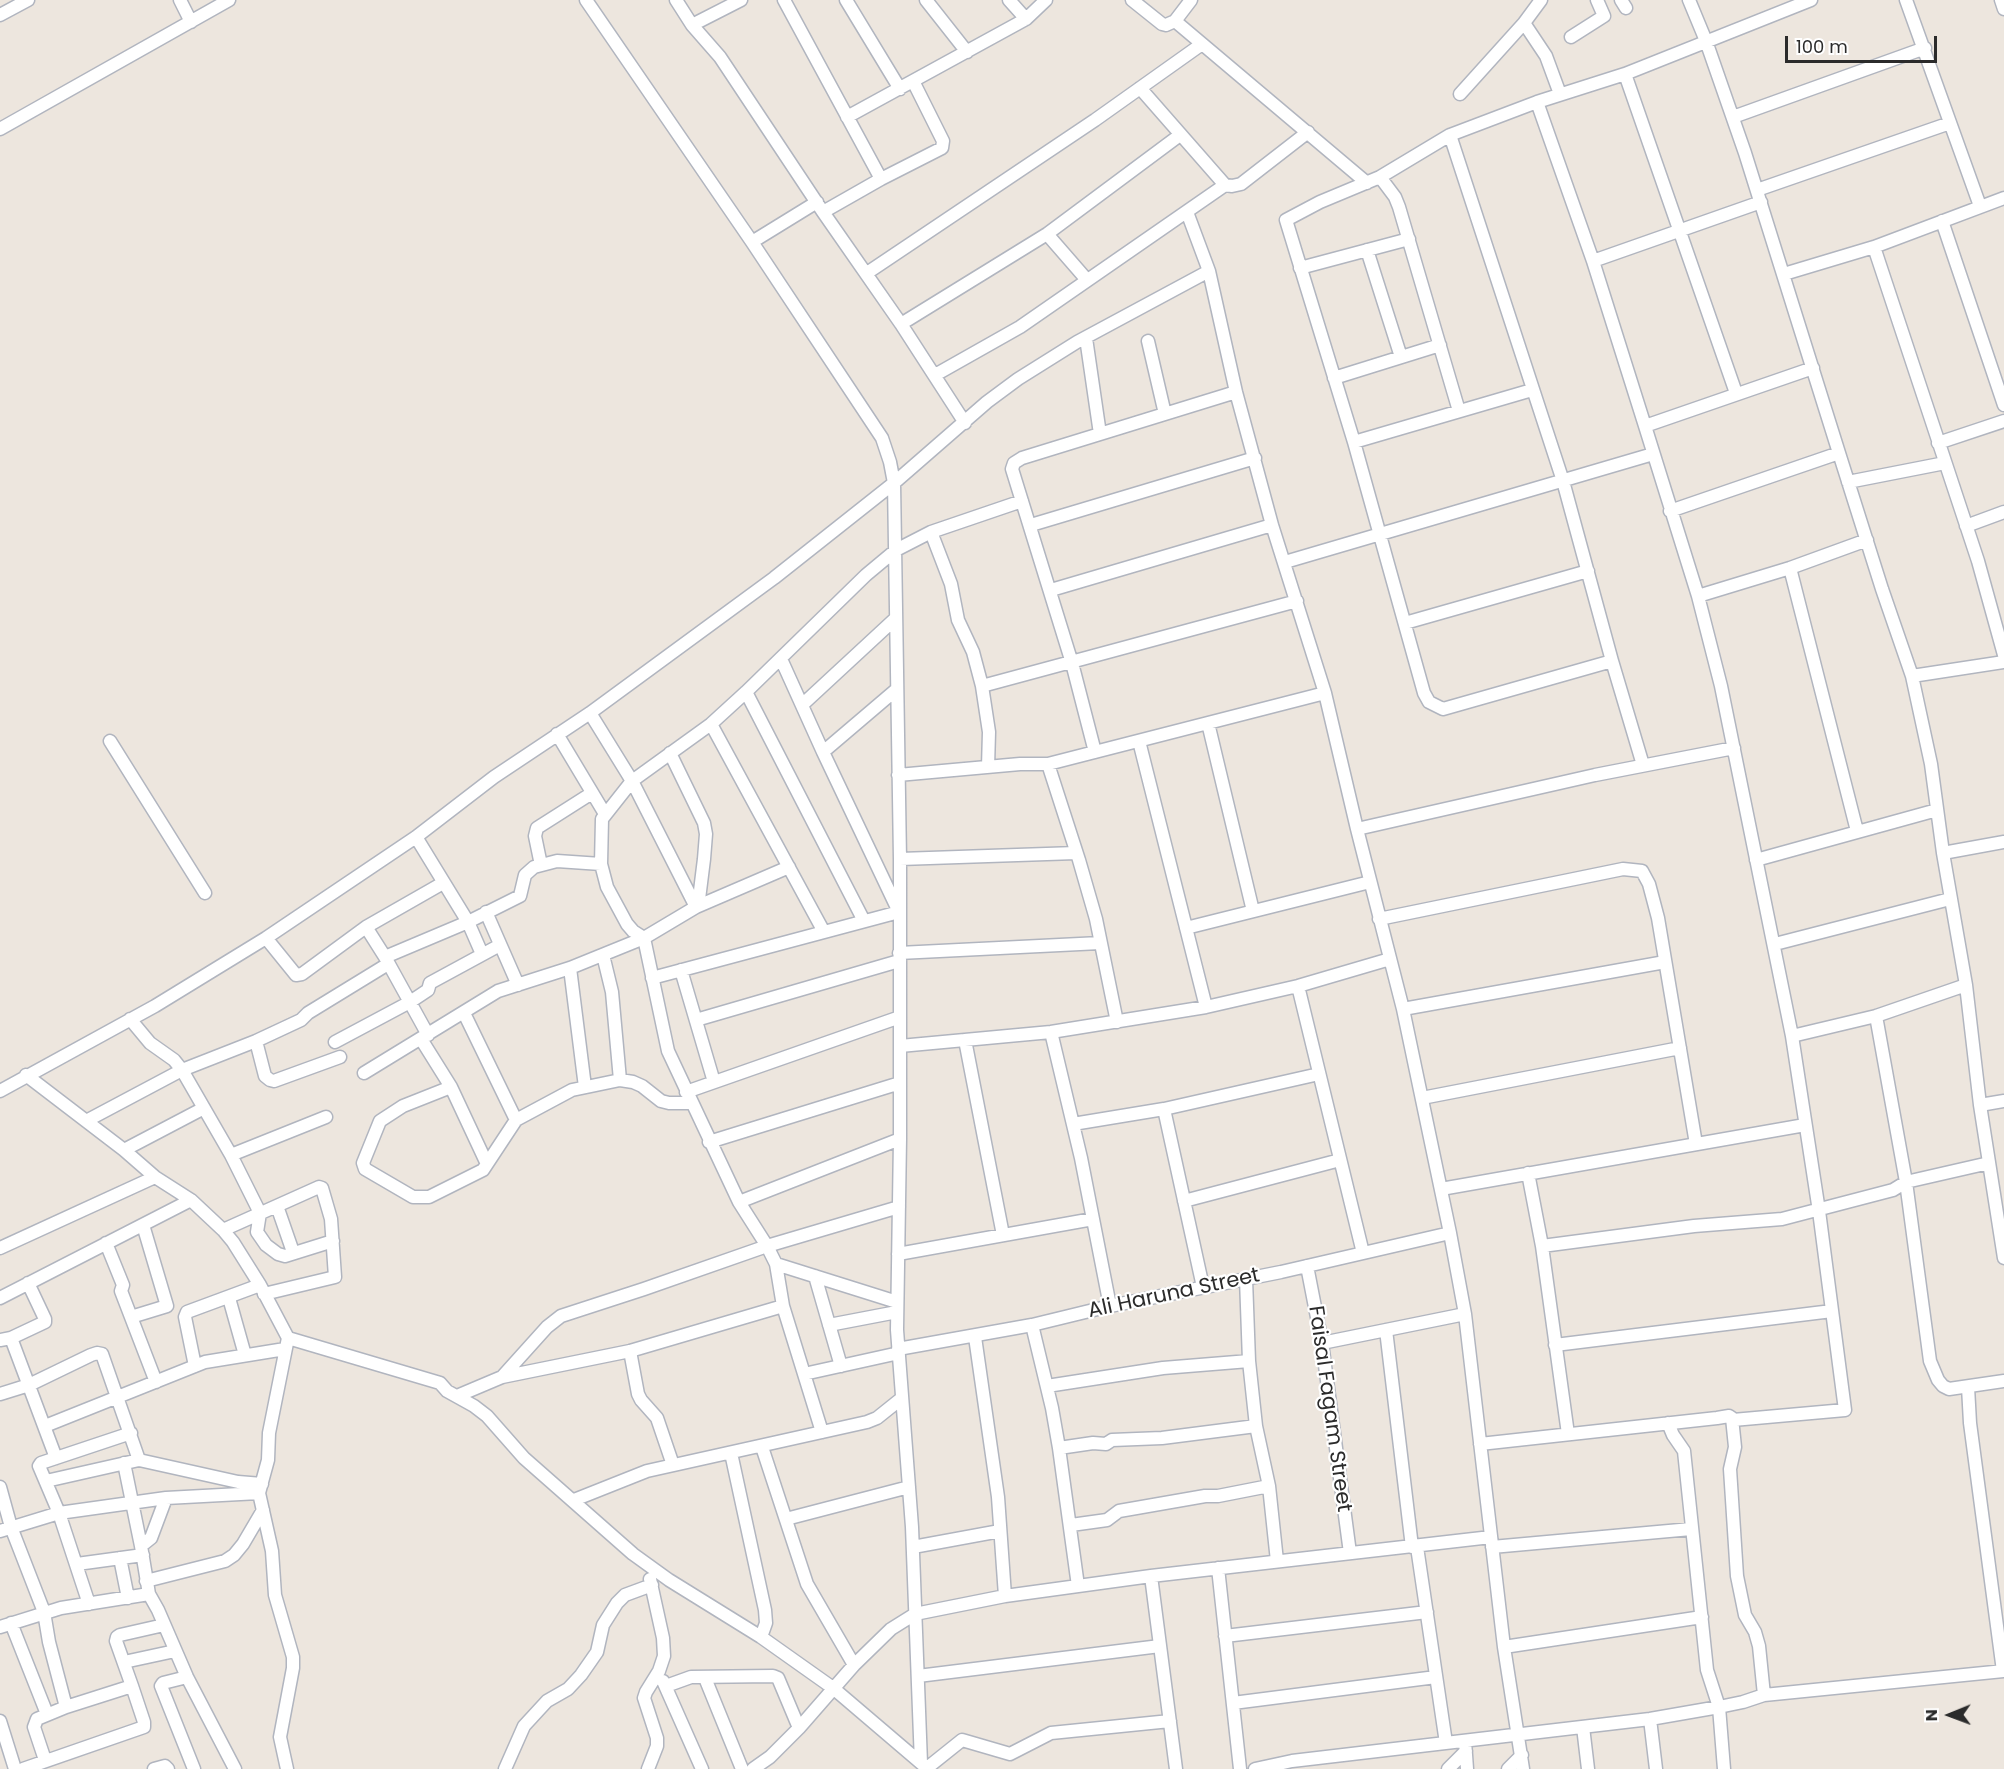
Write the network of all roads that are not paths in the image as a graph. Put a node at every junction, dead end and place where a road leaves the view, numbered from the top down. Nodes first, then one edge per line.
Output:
1 (28, 0) edge
2 (180, 0) edge
3 (229, 0) edge
4 (586, 0) edge
5 (676, 0) edge
6 (741, 0) edge
7 (784, 0) edge
8 (846, 0) edge
9 (926, 0) edge
10 (1009, 0) edge
11 (1046, 0) edge
12 (1132, 0) edge
13 (1191, 0) edge
14 (1541, 0) edge
15 (1597, 0) edge
16 (1689, 0) edge
17 (1811, 0) edge
18 (1906, 0) edge
19 (2001, 0) edge
20 (2004, 9) edge
21 (0, 15) edge
22 (1026, 19) junction
23 (1174, 21) junction
24 (191, 22) junction
25 (1524, 23) junction
26 (692, 25) junction
27 (1571, 37) dead end
28 (1706, 41) junction
29 (1202, 44) junction
30 (1924, 48) junction
31 (967, 52) junction
32 (1625, 74) junction
33 (913, 81) junction
34 (1140, 88) junction
35 (900, 89) junction
36 (1460, 93) dead end
37 (1560, 94) junction
38 (1538, 102) junction
39 (847, 117) junction
40 (1733, 117) junction
41 (1950, 123) junction
42 (0, 129) edge
43 (1308, 132) junction
44 (1180, 135) junction
45 (1450, 135) junction
46 (1380, 177) junction
47 (881, 179) junction
48 (1367, 183) junction
49 (1225, 185) junction
50 (1759, 196) junction
51 (2004, 198) edge
52 (1980, 206) junction
53 (820, 207) junction
54 (1187, 212) junction
55 (1942, 221) junction
56 (1679, 232) junction
57 (1047, 234) junction
58 (1409, 238) junction
59 (752, 242) junction
60 (1874, 247) junction
61 (1367, 250) junction
62 (1593, 261) junction
63 (1300, 268) junction
64 (1209, 271) junction
65 (867, 273) junction
66 (1785, 274) junction
67 (1087, 280) junction
68 (901, 324) junction
69 (1086, 338) junction
70 (1148, 341) dead end
71 (1440, 345) junction
72 (1401, 357) junction
73 (1813, 368) junction
74 (935, 375) junction
75 (1334, 378) junction
76 (1532, 390) junction
77 (1236, 392) junction
78 (1736, 393) junction
79 (2004, 405) edge
80 (1459, 411) junction
81 (1166, 414) junction
82 (2004, 420) edge
83 (965, 423) junction
84 (1646, 426) junction
85 (1100, 434) junction
86 (1354, 442) junction
87 (1938, 443) junction
88 (1839, 453) junction
89 (1653, 454) junction
90 (1255, 458) junction
91 (1945, 463) junction
92 (1563, 481) junction
93 (1848, 482) junction
94 (894, 483) junction
95 (1022, 501) junction
96 (1670, 511) junction
97 (2004, 512) edge
98 (1031, 525) junction
99 (1272, 525) junction
100 (1966, 526) junction
101 (931, 532) junction
102 (1380, 534) junction
103 (1867, 540) junction
104 (896, 550) junction
105 (1285, 562) junction
106 (1790, 568) junction
107 (1588, 571) junction
108 (1051, 590) junction
109 (1698, 596) junction
110 (1297, 601) junction
111 (896, 618) junction
112 (1405, 623) junction
113 (2004, 655) edge
114 (781, 659) junction
115 (1612, 661) junction
116 (2004, 662) edge
117 (1072, 663) junction
118 (1912, 676) junction
119 (982, 686) junction
120 (897, 690) junction
121 (746, 692) junction
122 (1325, 693) junction
123 (801, 705) junction
124 (590, 713) junction
125 (1208, 723) junction
126 (711, 724) junction
127 (557, 734) junction
128 (110, 741) dead end
129 (1139, 741) junction
130 (1734, 748) junction
131 (823, 752) junction
132 (1095, 752) junction
133 (670, 753) junction
134 (1048, 764) junction
135 (1643, 765) junction
136 (988, 767) junction
137 (898, 775) junction
138 (632, 781) junction
139 (592, 793) junction
140 (1937, 810) junction
141 (605, 814) junction
142 (1357, 829) junction
143 (1857, 831) junction
144 (416, 837) junction
145 (2004, 842) edge
146 (1076, 853) junction
147 (1943, 853) junction
148 (900, 860) junction
149 (1756, 860) junction
150 (601, 864) junction
151 (541, 865) junction
152 (789, 867) junction
153 (443, 882) junction
154 (1370, 882) junction
155 (205, 893) dead end
156 (1950, 899) junction
157 (696, 907) junction
158 (1253, 911) junction
159 (486, 912) junction
160 (899, 912) junction
161 (1379, 919) junction
162 (864, 921) junction
163 (468, 922) junction
164 (366, 927) junction
165 (1186, 928) junction
166 (824, 932) junction
167 (267, 938) junction
168 (644, 938) junction
169 (1100, 943) junction
170 (1774, 944) junction
171 (500, 945) junction
172 (482, 954) junction
173 (603, 955) junction
174 (899, 957) junction
175 (1390, 959) junction
176 (387, 960) junction
177 (1665, 962) junction
178 (570, 968) junction
179 (681, 970) junction
180 (652, 978) junction
181 (518, 985) junction
182 (1966, 985) junction
183 (1298, 986) junction
184 (410, 1002) junction
185 (1206, 1007) junction
186 (1403, 1009) junction
187 (464, 1012) junction
188 (1876, 1016) junction
189 (900, 1017) junction
190 (130, 1018) junction
191 (696, 1020) junction
192 (1117, 1022) junction
193 (1051, 1032) junction
194 (1792, 1036) junction
195 (425, 1037) junction
196 (965, 1040) junction
197 (256, 1041) junction
198 (335, 1042) dead end
199 (900, 1046) junction
200 (1680, 1048) junction
201 (340, 1057) dead end
202 (182, 1070) junction
203 (364, 1073) dead end
204 (1319, 1074) junction
205 (26, 1075) junction
206 (620, 1080) junction
207 (714, 1082) junction
208 (900, 1083) junction
209 (451, 1087) junction
210 (585, 1087) junction
211 (0, 1091) edge
212 (689, 1097) junction
213 (1422, 1098) junction
214 (2004, 1101) edge
215 (1980, 1105) junction
216 (204, 1108) junction
217 (1164, 1109) junction
218 (326, 1117) dead end
219 (516, 1120) junction
220 (86, 1121) junction
221 (1073, 1124) junction
222 (1805, 1125) junction
223 (900, 1139) junction
224 (709, 1142) junction
225 (1696, 1144) junction
226 (124, 1150) junction
227 (231, 1155) junction
228 (1340, 1160) junction
229 (1989, 1163) junction
230 (487, 1164) junction
231 (1528, 1173) junction
232 (155, 1177) junction
233 (1906, 1182) junction
234 (1441, 1189) junction
235 (2000, 1196) edge
236 (191, 1200) junction
237 (1184, 1201) junction
238 (739, 1202) junction
239 (277, 1206) junction
240 (899, 1207) junction
241 (1819, 1211) junction
242 (260, 1214) junction
243 (1093, 1219) junction
244 (143, 1225) junction
245 (223, 1230) junction
246 (1450, 1233) junction
247 (1003, 1235) junction
248 (333, 1240) junction
249 (106, 1243) junction
250 (766, 1246) junction
251 (1542, 1246) junction
252 (0, 1248) edge
253 (293, 1252) junction
254 (1363, 1253) junction
255 (898, 1254) junction
256 (2004, 1258) edge
257 (776, 1264) junction
258 (1307, 1266) junction
259 (815, 1276) junction
260 (1246, 1279) junction
261 (28, 1283) junction
262 (1203, 1287) junction
263 (262, 1290) junction
264 (0, 1298) edge
265 (229, 1298) junction
266 (783, 1305) junction
267 (1110, 1306) junction
268 (897, 1307) junction
269 (1832, 1311) junction
270 (1465, 1314) junction
271 (131, 1317) junction
272 (829, 1325) junction
273 (1032, 1325) junction
274 (1386, 1330) junction
275 (975, 1337) junction
276 (6, 1339) edge
277 (286, 1343) junction
278 (1322, 1344) junction
279 (1555, 1345) junction
280 (630, 1351) junction
281 (898, 1351) junction
282 (245, 1355) junction
283 (1250, 1361) junction
284 (195, 1366) junction
285 (841, 1366) junction
286 (804, 1374) junction
287 (502, 1377) junction
288 (2004, 1381) edge
289 (156, 1382) junction
290 (29, 1385) junction
291 (1047, 1386) junction
292 (1968, 1387) junction
293 (448, 1390) junction
294 (0, 1394) edge
295 (118, 1397) junction
296 (902, 1398) junction
297 (1733, 1420) junction
298 (1668, 1423) junction
299 (45, 1426) junction
300 (1256, 1426) junction
301 (822, 1432) junction
302 (131, 1433) junction
303 (1568, 1434) junction
304 (1480, 1444) junction
305 (762, 1447) junction
306 (1059, 1448) junction
307 (731, 1453) junction
308 (56, 1458) junction
309 (139, 1460) junction
310 (124, 1463) junction
311 (673, 1465) junction
312 (46, 1481) junction
313 (1269, 1486) junction
314 (909, 1487) junction
315 (0, 1488) edge
316 (260, 1489) junction
317 (166, 1498) junction
318 (574, 1500) junction
319 (133, 1503) junction
320 (263, 1510) junction
321 (59, 1513) junction
322 (786, 1519) junction
323 (1071, 1525) junction
324 (6, 1529) edge
325 (1691, 1529) junction
326 (1000, 1531) junction
327 (1492, 1542) junction
328 (913, 1547) junction
329 (1414, 1547) junction
330 (142, 1551) junction
331 (1350, 1553) junction
332 (120, 1558) junction
333 (1277, 1561) junction
334 (644, 1562) junction
335 (77, 1564) junction
336 (1218, 1568) junction
337 (1150, 1576) junction
338 (146, 1581) junction
339 (652, 1585) junction
340 (1078, 1586) junction
341 (149, 1594) junction
342 (1005, 1596) junction
343 (128, 1598) junction
344 (89, 1604) junction
345 (44, 1612) junction
346 (1427, 1612) junction
347 (915, 1614) junction
348 (1702, 1617) junction
349 (5, 1625) edge
350 (164, 1625) junction
351 (1225, 1636) junction
352 (761, 1637) junction
353 (1160, 1646) junction
354 (1504, 1647) junction
355 (175, 1651) junction
356 (124, 1662) junction
357 (854, 1665) junction
358 (659, 1671) junction
359 (2004, 1671) edge
360 (918, 1676) junction
361 (187, 1677) junction
362 (1436, 1677) junction
363 (705, 1678) junction
364 (132, 1686) junction
365 (666, 1686) junction
366 (833, 1688) junction
367 (1764, 1695) junction
368 (1233, 1703) junction
369 (66, 1707) junction
370 (1719, 1707) junction
371 (47, 1714) junction
372 (1650, 1719) junction
373 (1170, 1721) junction
374 (0, 1725) edge
375 (1583, 1727) junction
376 (799, 1728) junction
377 (1519, 1735) junction
378 (1446, 1743) junction
379 (1466, 1746) junction
380 (1522, 1755) junction
381 (41, 1764) edge
382 (925, 1767) edge
383 (15, 1769) edge
384 (23, 1769) edge
385 (154, 1769) edge
386 (168, 1769) edge
387 (194, 1769) edge
388 (236, 1769) edge
389 (287, 1769) edge
390 (505, 1769) edge
391 (648, 1769) edge
392 (702, 1769) edge
393 (742, 1769) edge
394 (753, 1769) edge
395 (1176, 1769) edge
396 (1240, 1769) edge
397 (1256, 1769) edge
398 (1448, 1769) edge
399 (1467, 1769) edge
400 (1508, 1769) edge
401 (1523, 1769) edge
402 (1588, 1769) edge
403 (1656, 1769) edge
404 (1724, 1769) edge

1 - 21 street
2 - 24 street
3 - 24 street
4 - 59 street
5 - 26 street
6 - 26 street
7 - 39 street
8 - 35 street
9 - 31 street
10 - 22 street
11 - 22 street
12 - 23 street
13 - 23 street
14 - 25 street
15 - 27 street
16 - 28 street
17 - 28 street
18 - 30 street
19 - 20 street
22 - 31 street
23 - 29 street
24 - 42 street
25 - 36 street
25 - 37 street
26 - 53 street
28 - 32 street
28 - 40 street
29 - 34 street
29 - 43 street
30 - 40 street
30 - 41 street
31 - 33 street
32 - 37 street
32 - 56 street
33 - 35 street
33 - 47 street
34 - 44 street
34 - 65 street
35 - 39 street
37 - 38 street
38 - 45 street
38 - 62 street
39 - 47 street
40 - 50 street
41 - 50 street
41 - 52 street
43 - 48 street
43 - 49 street
44 - 49 street
44 - 57 street
45 - 46 street
45 - 76 street
46 - 48 street
46 - 58 street
47 - 53 street
48 - 63 street
49 - 54 street
50 - 56 street
50 - 66 street
51 - 52 street
52 - 55 street
53 - 59 street
53 - 65 street
54 - 64 street
54 - 67 street
55 - 60 street
55 - 79 street
56 - 62 street
56 - 78 street
57 - 67 street
57 - 68 street
58 - 61 street
58 - 71 street
59 - 94 street
60 - 66 street
60 - 87 street
61 - 63 street
61 - 72 street
62 - 84 street
63 - 75 street
64 - 69 street
64 - 77 street
65 - 68 street
66 - 73 street
67 - 74 street
68 - 74 street
69 - 83 street
69 - 85 street
70 - 81 street
71 - 72 street
71 - 80 street
72 - 75 street
73 - 78 street
73 - 88 street
74 - 83 street
75 - 86 street
76 - 80 street
76 - 92 street
77 - 81 street
77 - 90 street
78 - 84 street
80 - 86 street
81 - 85 street
82 - 87 street
83 - 94 street
84 - 89 street
85 - 95 street
86 - 102 street
87 - 91 street
88 - 93 street
88 - 96 street
89 - 92 street
89 - 96 street
90 - 98 street
90 - 99 street
91 - 93 street
91 - 100 street
92 - 102 street
92 - 107 street
93 - 103 street
94 - 104 street
94 - 124 street
95 - 98 street
95 - 101 street
96 - 109 street
97 - 100 street
98 - 108 street
99 - 105 street
99 - 108 street
100 - 113 street
101 - 104 street
101 - 119 street
102 - 105 street
102 - 112 street
103 - 106 street
103 - 118 street
104 - 111 street
104 - 114 street
105 - 110 street
106 - 109 street
106 - 143 street
107 - 112 street
107 - 115 street
108 - 117 street
109 - 130 street
110 - 117 street
110 - 122 street
111 - 120 street
111 - 123 street
112 - 115 street
114 - 121 street
114 - 123 street
115 - 135 street
116 - 118 street
117 - 119 street
117 - 132 street
118 - 140 street
119 - 136 street
120 - 131 street
120 - 137 street
121 - 126 street
121 - 162 street
122 - 125 street
122 - 142 street
123 - 131 street
124 - 127 street
124 - 138 street
125 - 129 street
125 - 158 street
126 - 133 street
126 - 152 street
127 - 139 street
127 - 144 street
128 - 155 street
129 - 132 street
129 - 165 street
130 - 135 street
130 - 149 street
131 - 160 street
132 - 134 street
133 - 138 street
133 - 157 street
134 - 136 street
134 - 146 street
135 - 142 street
136 - 137 street
137 - 148 street
138 - 141 street
138 - 157 street
139 - 141 street
139 - 151 street
140 - 143 street
140 - 147 street
141 - 150 street
142 - 154 street
143 - 149 street
144 - 153 street
144 - 167 street
145 - 147 street
146 - 148 street
146 - 169 street
147 - 156 street
148 - 160 street
149 - 170 street
150 - 151 street
150 - 168 street
151 - 159 street
152 - 157 street
152 - 166 street
153 - 163 street
153 - 164 street
154 - 158 street
154 - 161 street
156 - 170 street
156 - 182 street
157 - 168 street
158 - 165 street
159 - 163 street
159 - 171 street
160 - 162 street
160 - 174 street
161 - 175 street
161 - 177 street
162 - 166 street
163 - 172 street
163 - 176 street
164 - 167 street
164 - 176 street
165 - 185 street
166 - 179 street
167 - 190 street
168 - 173 street
168 - 180 street
169 - 174 street
169 - 192 street
170 - 194 street
171 - 172 street
171 - 181 street
172 - 184 street
173 - 178 street
173 - 206 street
174 - 189 street
174 - 191 street
175 - 183 street
175 - 186 street
176 - 184 street
176 - 197 street
177 - 186 street
177 - 200 street
178 - 181 street
178 - 210 street
179 - 180 street
179 - 191 street
180 - 212 street
181 - 187 street
182 - 188 street
182 - 215 street
183 - 185 street
183 - 204 street
184 - 195 street
184 - 198 street
185 - 192 street
186 - 213 street
187 - 195 street
187 - 219 street
188 - 194 street
188 - 233 street
189 - 199 street
189 - 207 street
190 - 202 street
190 - 205 street
191 - 207 street
192 - 193 street
193 - 196 street
193 - 221 street
194 - 222 street
195 - 203 street
195 - 209 street
196 - 199 street
196 - 247 street
197 - 201 street
197 - 202 street
199 - 208 street
200 - 213 street
200 - 225 street
202 - 216 street
202 - 220 street
204 - 217 street
204 - 228 street
205 - 211 street
205 - 220 street
206 - 210 street
206 - 212 street
207 - 212 street
208 - 223 street
208 - 224 street
209 - 230 street
209 - 230 street
210 - 219 street
212 - 224 street
213 - 234 street
214 - 215 street
215 - 229 street
216 - 226 street
216 - 227 street
217 - 221 street
217 - 237 street
218 - 227 street
219 - 230 street
220 - 226 street
221 - 243 street
222 - 225 street
222 - 241 street
223 - 238 street
223 - 240 street
224 - 238 street
225 - 231 street
226 - 232 street
227 - 242 street
228 - 237 street
228 - 254 street
229 - 233 street
229 - 235 street
231 - 234 street
231 - 251 street
232 - 236 street
232 - 252 street
233 - 241 street
233 - 292 street
234 - 246 street
235 - 256 street
236 - 244 street
236 - 245 street
237 - 262 street
238 - 250 street
239 - 242 street
239 - 248 street
239 - 253 street
240 - 250 street
240 - 255 street
241 - 251 street
241 - 269 street
242 - 245 street
242 - 253 street
243 - 247 street
243 - 267 street
244 - 249 street
244 - 271 street
245 - 263 street
246 - 254 street, Ali Haruna Street
246 - 270 street
247 - 255 street
248 - 253 street
248 - 263 street
249 - 261 street
249 - 271 street
250 - 257 street
250 - 287 street
251 - 279 street
254 - 258 street, Ali Haruna Street
255 - 268 street
257 - 259 street
257 - 266 street
258 - 260 street, Ali Haruna Street
258 - 278 street, Faisal Fagam Street
259 - 268 street
259 - 272 street
260 - 262 street, Ali Haruna Street
260 - 283 street
261 - 264 street
261 - 276 street
262 - 267 street, Ali Haruna Street
263 - 265 street
263 - 277 street
265 - 282 street
265 - 284 street
266 - 280 street
266 - 286 street
267 - 273 street, Ali Haruna Street
268 - 272 street
268 - 281 street
269 - 279 street
269 - 297 street
270 - 274 street
270 - 304 street
271 - 289 street
272 - 285 street
273 - 275 street, Ali Haruna Street
273 - 291 street
274 - 278 street
274 - 329 street
275 - 281 street, Ali Haruna Street
275 - 326 street
276 - 290 street
277 - 282 street
277 - 293 street
277 - 316 street
278 - 331 street, Faisal Fagam Street
279 - 303 street
280 - 287 street
280 - 311 street
281 - 285 street, Ali Haruna Street
281 - 296 street
282 - 284 street
283 - 291 street
283 - 300 street
284 - 289 street
285 - 286 street, Ali Haruna Street
286 - 301 street
287 - 293 street
288 - 292 street
289 - 295 street
290 - 294 street
290 - 295 street
290 - 299 street
291 - 306 street
292 - 359 street
293 - 318 street
295 - 299 street
295 - 302 street
296 - 301 street
296 - 314 street
297 - 298 street
297 - 367 street
298 - 303 street
298 - 325 street
299 - 308 street
300 - 306 street
300 - 313 street
301 - 305 street
302 - 308 street
302 - 309 street
303 - 304 street
304 - 327 street
305 - 307 street
305 - 322 street
306 - 323 street
307 - 311 street
307 - 352 street
308 - 312 street
309 - 310 street
309 - 316 street
310 - 312 street
310 - 319 street
311 - 318 street
312 - 321 street
313 - 323 street
313 - 333 street
314 - 322 street
314 - 328 street
315 - 324 street
316 - 317 street
316 - 320 street
317 - 319 street
317 - 330 street
318 - 334 street
319 - 321 street
319 - 330 street
320 - 338 street
320 - 389 street
321 - 324 street
321 - 335 street
322 - 357 street
323 - 340 street
324 - 345 street
325 - 327 street
325 - 348 street
326 - 328 street
326 - 342 street
327 - 329 street
327 - 354 street
328 - 347 street
329 - 331 street
329 - 346 street
330 - 332 street
330 - 338 street
331 - 333 street
332 - 335 street
332 - 343 street
333 - 336 street
334 - 339 street
334 - 352 street
335 - 344 street
336 - 337 street
336 - 351 street
337 - 340 street
337 - 353 street
338 - 341 street
339 - 358 street
339 - 390 street
340 - 342 street
341 - 343 street
341 - 350 street
342 - 347 street
343 - 344 street
344 - 345 street
345 - 349 street
345 - 369 street
346 - 351 street
346 - 362 street
347 - 357 street
347 - 360 street
348 - 354 street
348 - 370 street
349 - 371 street
350 - 355 street
350 - 356 street
351 - 368 street
352 - 366 street
353 - 360 street
353 - 373 street
354 - 377 street
355 - 356 street
355 - 361 street
356 - 364 street
357 - 366 street
358 - 365 street
358 - 391 street
359 - 367 street
360 - 382 street
361 - 387 street
361 - 388 street
362 - 368 street
362 - 378 street
363 - 365 street
363 - 376 street
363 - 393 street
364 - 369 street
364 - 381 street
365 - 392 street
366 - 376 street
366 - 382 street
367 - 370 street
368 - 396 street
369 - 371 street
370 - 372 street
370 - 404 street
371 - 381 street
372 - 375 street
372 - 403 street
373 - 382 street
373 - 395 street
374 - 383 street
375 - 377 street
375 - 402 street
376 - 394 street
377 - 379 street
377 - 380 street
378 - 379 street
378 - 397 street
379 - 398 street
379 - 399 street
380 - 400 street
380 - 401 street
381 - 384 street
385 - 386 street

